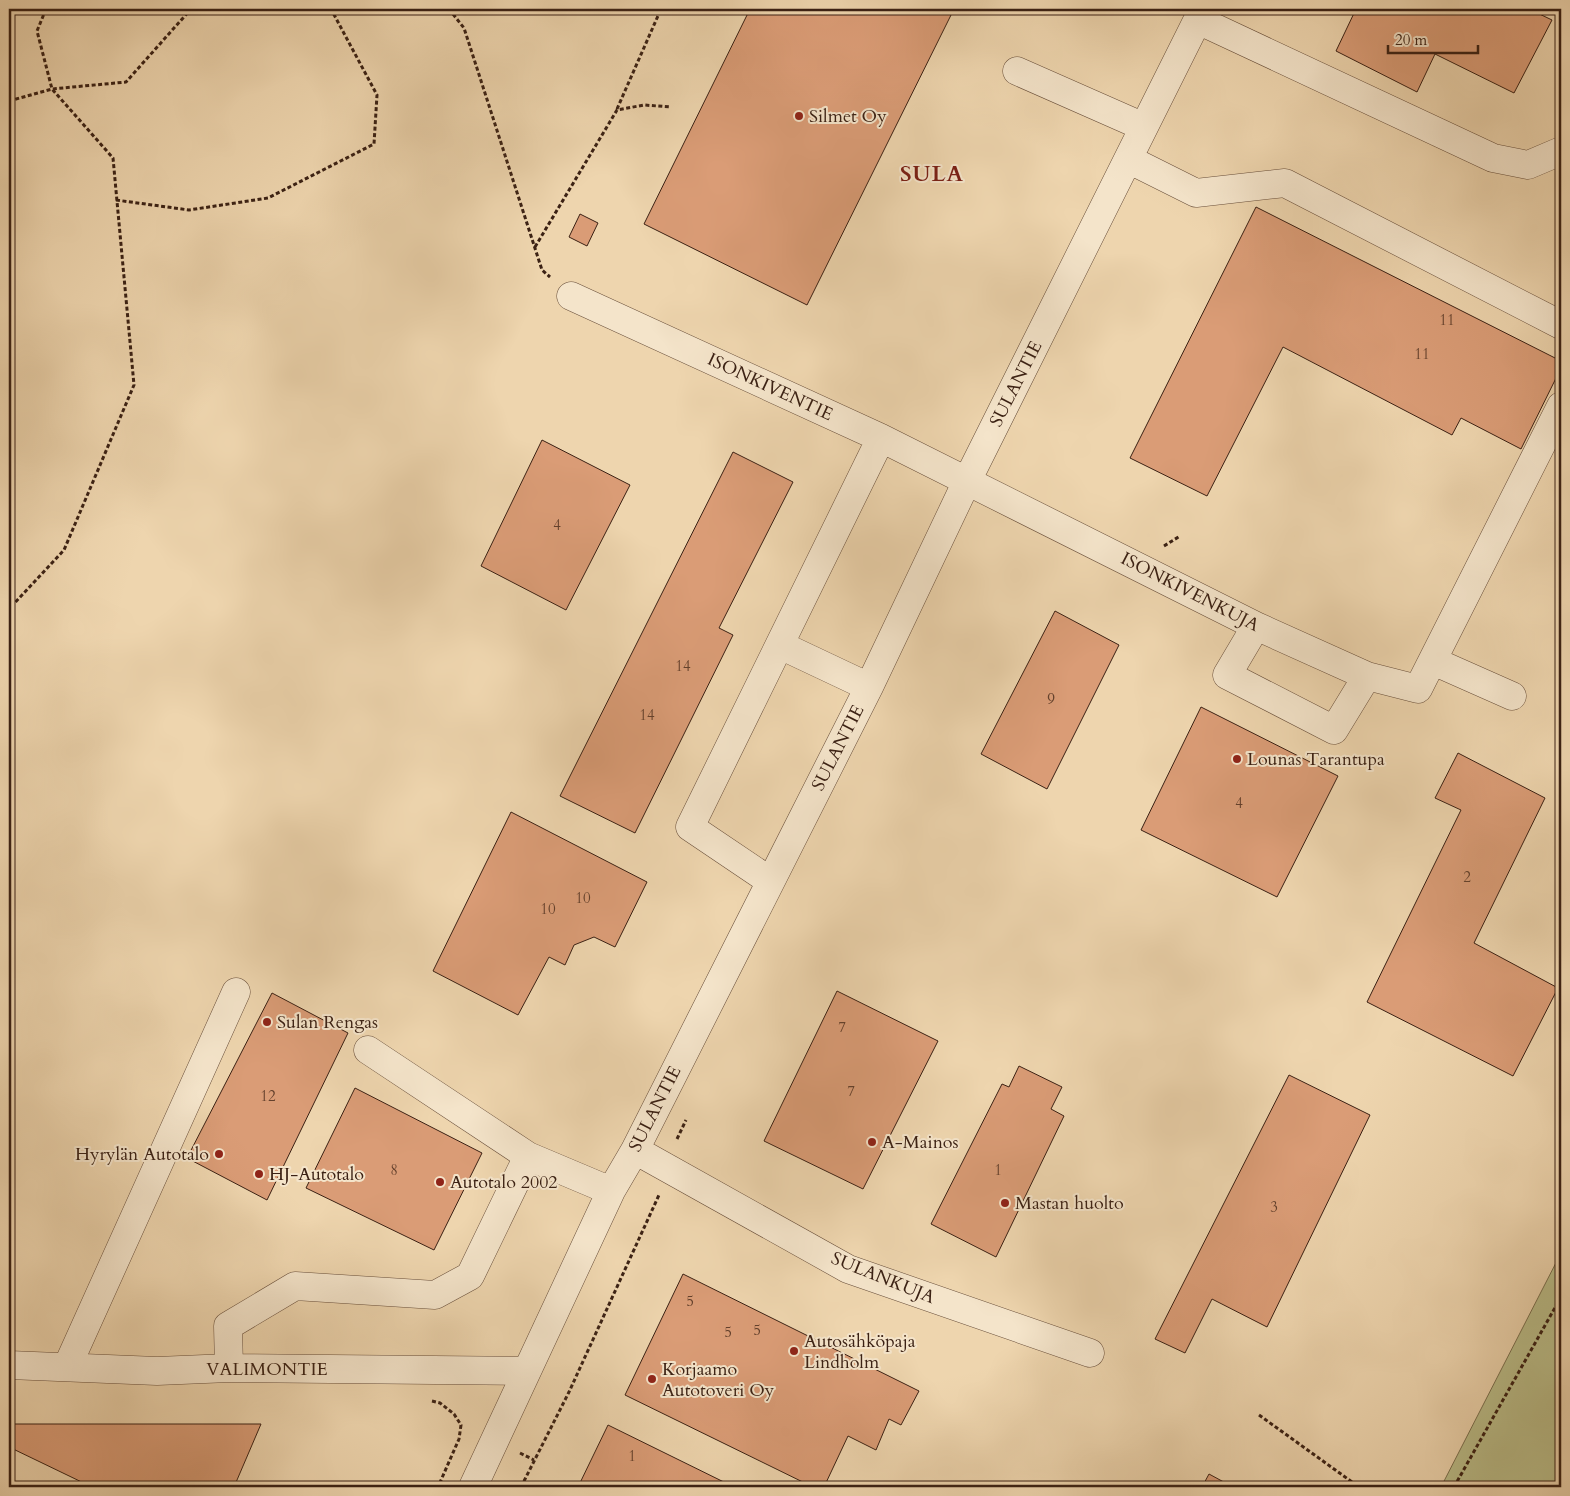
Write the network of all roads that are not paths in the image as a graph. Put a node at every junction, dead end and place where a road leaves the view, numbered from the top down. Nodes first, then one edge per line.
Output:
1 (1200, 14) edge
2 (1017, 70) dead end
3 (1144, 127) junction
4 (1561, 150) edge
5 (1128, 159) junction
6 (571, 296) road end
7 (1561, 325) edge
8 (1561, 406) edge
9 (881, 438) junction
10 (967, 481) junction
11 (1256, 626) junction
12 (780, 645) junction
13 (1432, 661) junction
14 (1367, 676) junction
15 (870, 687) junction
16 (1512, 696) dead end
17 (770, 881) junction
18 (236, 992) dead end
19 (368, 1050) dead end
20 (635, 1150) junction
21 (528, 1156) junction
22 (611, 1191) junction
23 (1090, 1353) dead end
24 (9, 1365) edge
25 (67, 1367) junction
26 (228, 1368) junction
27 (526, 1371) junction
28 (473, 1487) edge

1 - 3 street, SULANTIE
1 - 4 street
2 - 3 street
3 - 5 street, SULANTIE
5 - 7 street
5 - 10 street, SULANTIE
6 - 9 street, ISONKIVENTIE
8 - 13 street
9 - 10 street, ISONKIVENTIE
9 - 12 street
10 - 11 street, ISONKIVENKUJA
10 - 15 street, SULANTIE
11 - 14 street, ISONKIVENKUJA
11 - 14 street
12 - 15 street
12 - 17 street
13 - 14 street, ISONKIVENKUJA
13 - 16 street
15 - 17 street, SULANTIE
17 - 20 street, SULANTIE
18 - 25 street
19 - 21 street
20 - 22 street, SULANTIE
20 - 23 street, SULANKUJA
21 - 22 street
21 - 26 street
22 - 27 street, SULANTIE
24 - 25 street, VALIMONTIE
25 - 26 street, VALIMONTIE
26 - 27 street, VALIMONTIE
27 - 28 street, SULANTIE

